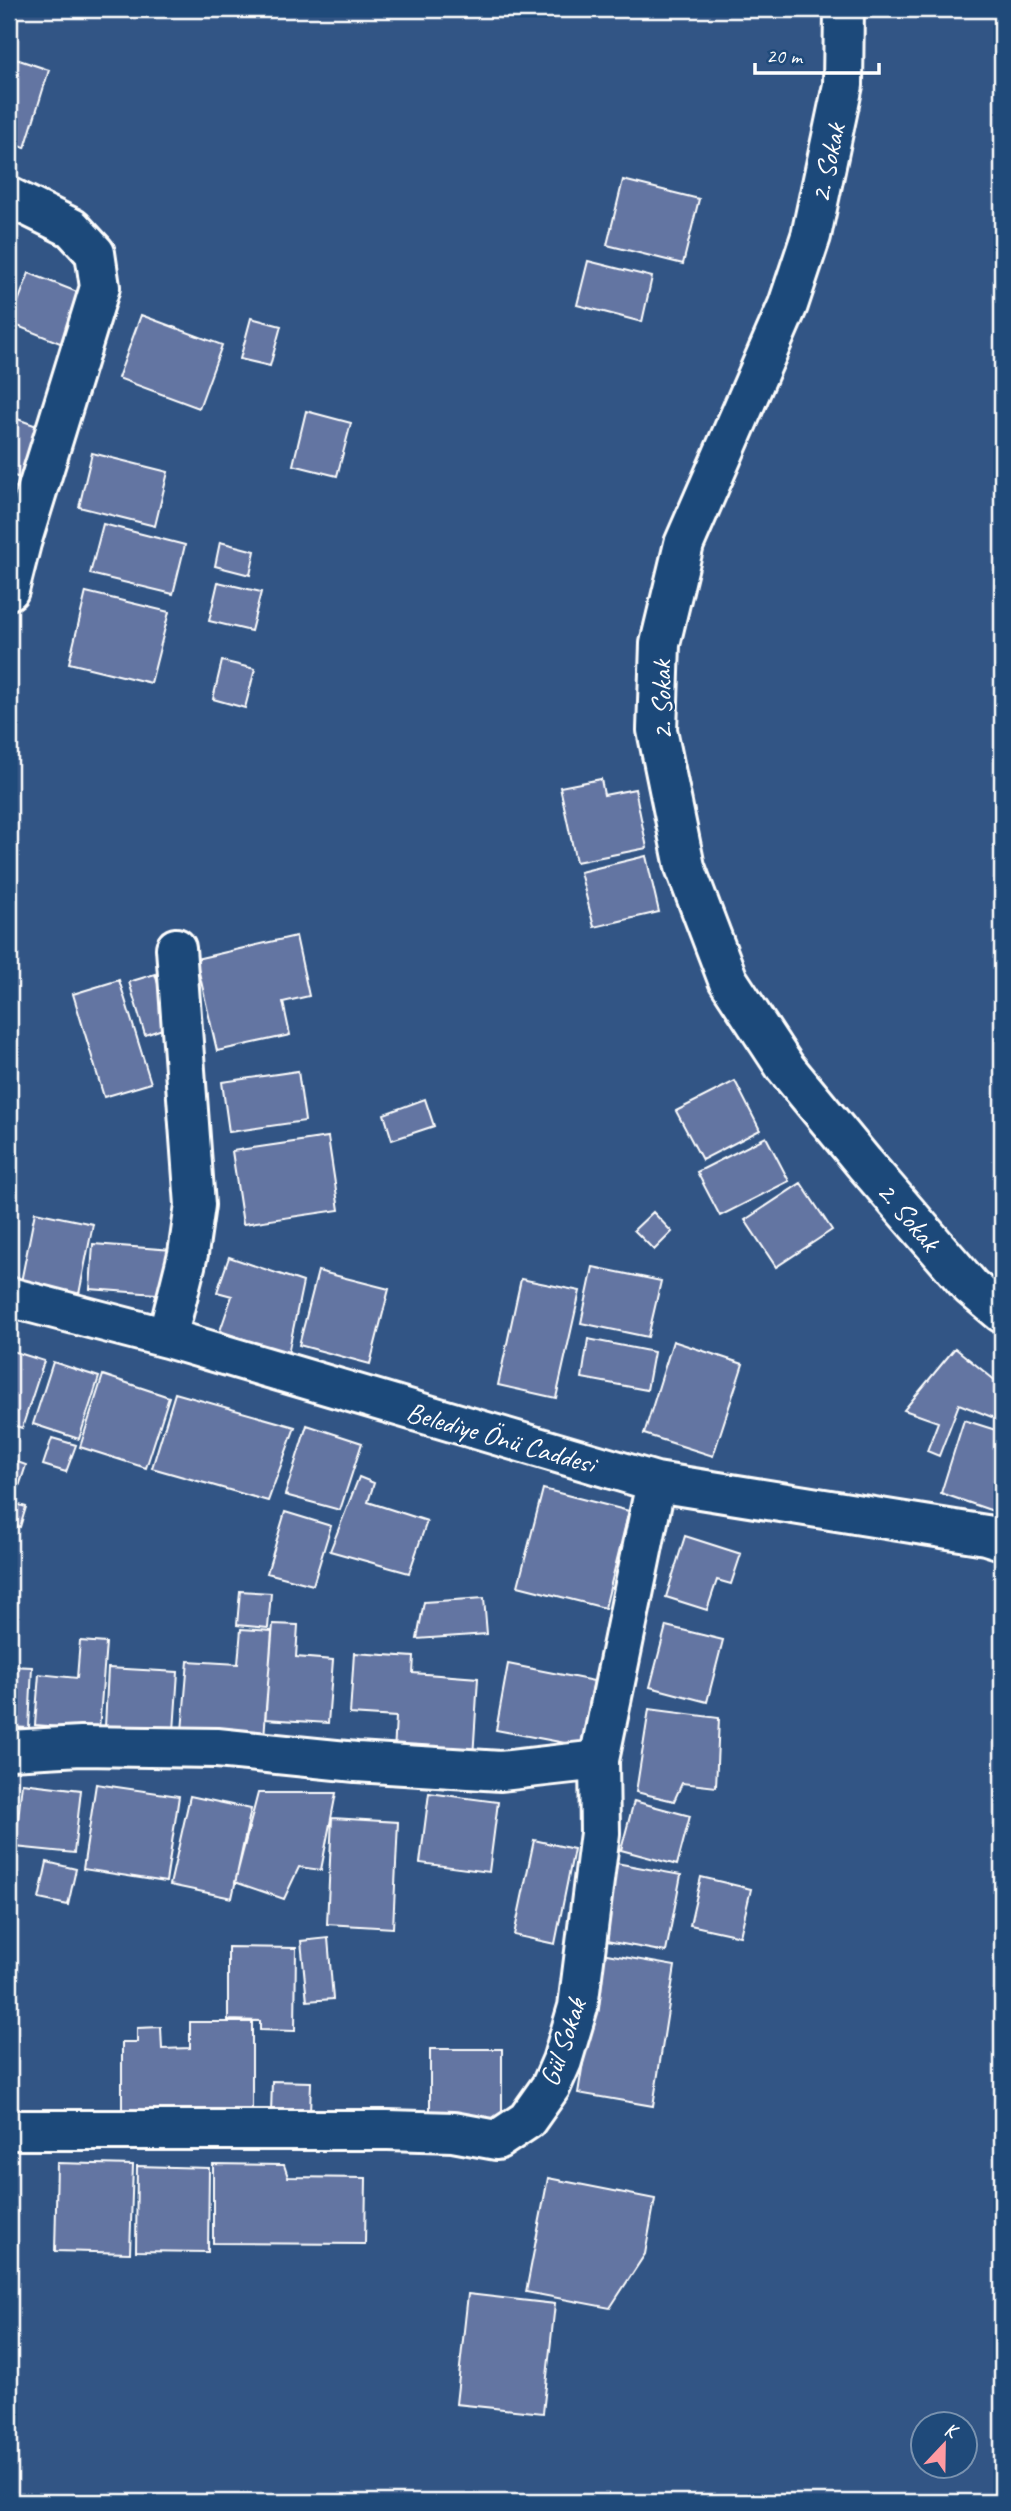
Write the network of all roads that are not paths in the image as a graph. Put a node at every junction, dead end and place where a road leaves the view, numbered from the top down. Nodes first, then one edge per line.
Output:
1 (844, 9) edge
2 (9, 197) edge
3 (9, 590) edge
4 (176, 948) dead end
5 (9, 1297) edge
6 (1002, 1313) edge
7 (167, 1338) junction
8 (656, 1482) junction
9 (1002, 1540) edge
10 (9, 1751) edge
11 (599, 1760) junction
12 (9, 2130) edge

1 - 6 street, 2. Sokak
2 - 3 street
4 - 7 street
5 - 7 street, Belediye Önü Caddesi
7 - 8 street, Belediye Önü Caddesi
8 - 9 street, Belediye Önü Caddesi
8 - 11 street, Gül Sokak
10 - 11 street
11 - 12 street, Gül Sokak

